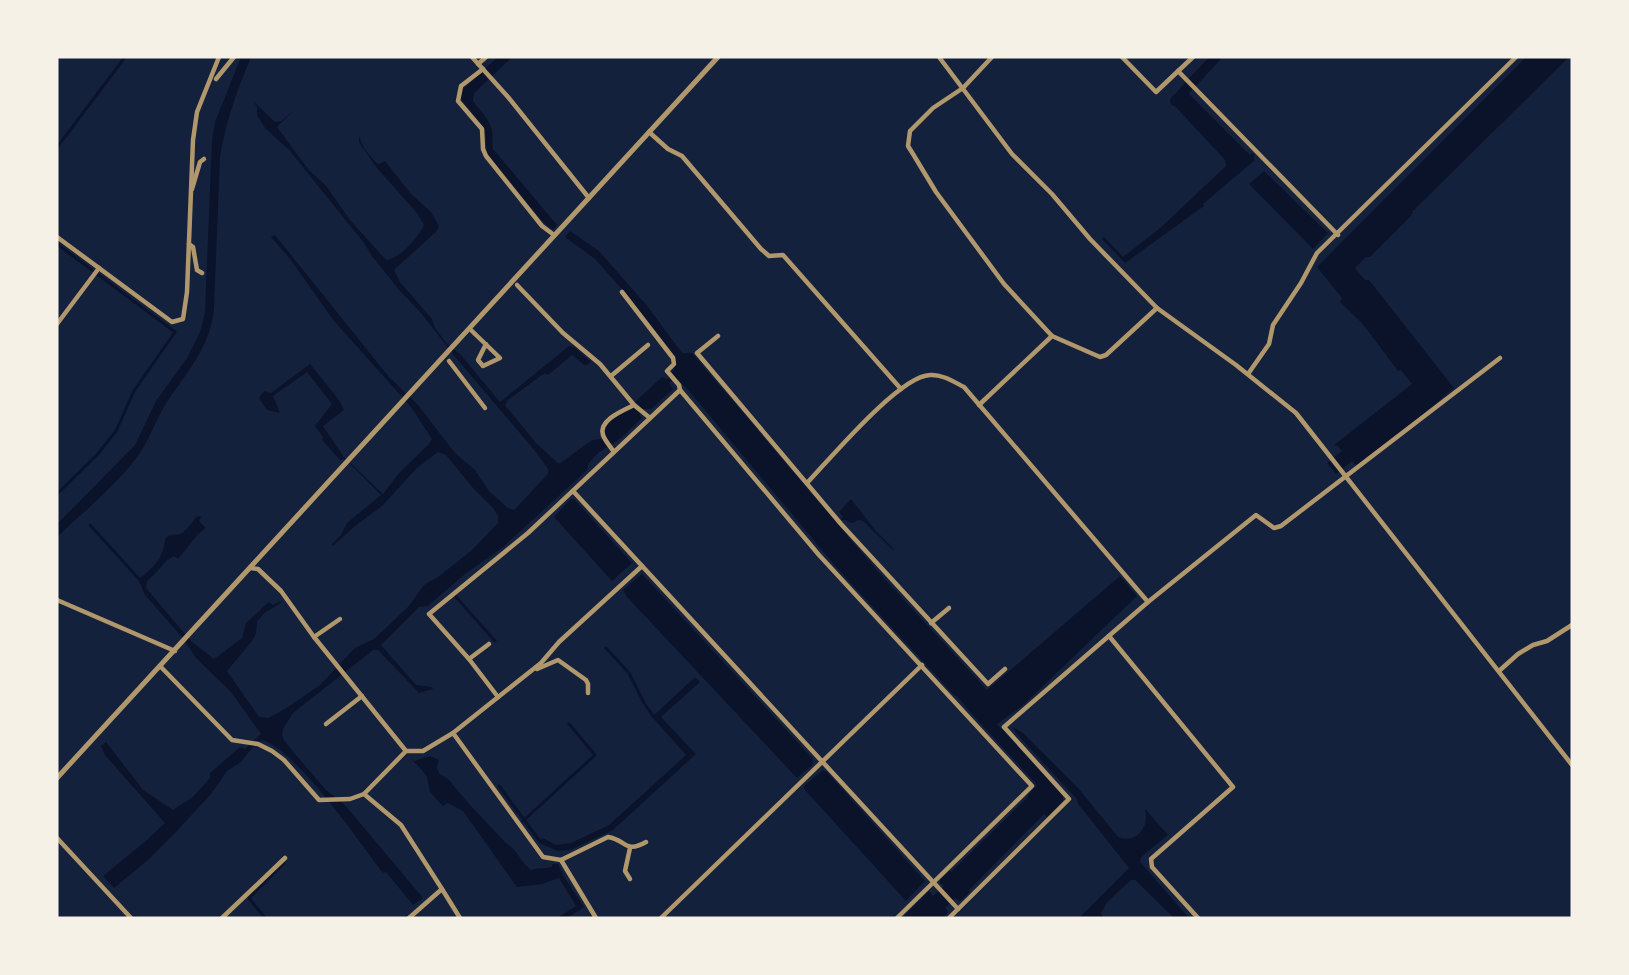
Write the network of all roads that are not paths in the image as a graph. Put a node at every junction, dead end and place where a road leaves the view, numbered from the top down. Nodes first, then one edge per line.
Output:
1 (219, 57) edge
2 (234, 57) edge
3 (472, 57) edge
4 (486, 57) edge
5 (718, 57) edge
6 (939, 57) edge
7 (992, 57) edge
8 (1122, 57) edge
9 (1193, 57) edge
10 (1516, 57) edge
11 (478, 64) junction
12 (483, 69) junction
13 (1178, 71) junction
14 (216, 79) dead end
15 (963, 88) junction
16 (649, 132) junction
17 (204, 159) dead end
18 (191, 191) junction
19 (589, 198) junction
20 (1338, 235) junction
21 (554, 236) junction
22 (57, 237) edge
23 (189, 244) junction
24 (99, 268) junction
25 (202, 273) dead end
26 (517, 285) dead end
27 (622, 292) dead end
28 (1157, 308) junction
29 (57, 324) edge
30 (470, 329) junction
31 (718, 336) dead end
32 (1052, 336) junction
33 (486, 344) junction
34 (648, 345) dead end
35 (1500, 358) dead end
36 (449, 361) dead end
37 (1248, 374) junction
38 (611, 376) junction
39 (901, 388) junction
40 (680, 390) junction
41 (634, 405) junction
42 (979, 405) junction
43 (484, 408) dead end
44 (650, 418) junction
45 (614, 452) junction
46 (1346, 475) junction
47 (807, 483) junction
48 (573, 491) junction
49 (642, 566) junction
50 (250, 568) junction
51 (57, 600) edge
52 (1146, 601) junction
53 (950, 608) dead end
54 (340, 619) dead end
55 (932, 623) junction
56 (1572, 625) edge
57 (1109, 636) junction
58 (314, 637) junction
59 (489, 644) dead end
60 (175, 651) junction
61 (470, 659) junction
62 (922, 665) junction
63 (160, 666) junction
64 (1005, 669) dead end
65 (532, 671) junction
66 (1499, 671) junction
67 (588, 693) dead end
68 (362, 696) junction
69 (498, 697) junction
70 (326, 724) dead end
71 (453, 733) junction
72 (406, 751) junction
73 (822, 762) junction
74 (1572, 765) edge
75 (57, 778) edge
76 (364, 794) junction
77 (57, 838) edge
78 (646, 842) dead end
79 (630, 848) junction
80 (285, 858) dead end
81 (561, 860) junction
82 (630, 879) dead end
83 (936, 884) junction
84 (442, 889) junction
85 (958, 909) junction
86 (131, 918) edge
87 (222, 918) edge
88 (409, 918) edge
89 (459, 918) edge
90 (596, 918) edge
91 (661, 918) edge
92 (897, 918) edge
93 (949, 918) edge
94 (1198, 918) edge

1 - 18 street
2 - 14 street
3 - 11 street
4 - 11 street
5 - 16 street
6 - 15 street
7 - 15 street
8 - 13 street
9 - 13 street
10 - 20 street
11 - 12 street
12 - 19 street
12 - 21 street
13 - 20 street
15 - 28 street
15 - 32 street
16 - 19 street
16 - 39 street
17 - 18 street
18 - 23 street
19 - 21 street
20 - 37 street
21 - 30 street
22 - 24 street
23 - 24 street
23 - 25 street
24 - 29 street
26 - 38 street
27 - 40 street
28 - 32 street
28 - 37 street
30 - 33 street
30 - 50 street
31 - 47 street
32 - 42 street
33 - 33 street
34 - 38 street
35 - 46 street
36 - 43 street
37 - 46 street
38 - 41 street
39 - 42 street
39 - 47 street
40 - 44 street
40 - 62 street
41 - 44 street
41 - 45 street
42 - 52 street
44 - 45 street
45 - 48 street
46 - 52 street
46 - 66 street
47 - 55 street
48 - 49 street
48 - 61 street
49 - 65 street
49 - 73 street
50 - 58 street
50 - 60 street
51 - 60 street
52 - 57 street
53 - 55 street
54 - 58 street
55 - 64 street
56 - 66 street
57 - 85 street
57 - 94 street
58 - 68 street
59 - 61 street
60 - 63 street
61 - 69 street
62 - 73 street
62 - 83 street
63 - 75 street
63 - 76 street
65 - 67 street
65 - 69 street
66 - 74 street
68 - 70 street
68 - 72 street
69 - 71 street
71 - 72 street
71 - 81 street
72 - 76 street
73 - 83 street
73 - 91 street
76 - 84 street
77 - 86 street
78 - 79 street
79 - 81 street
79 - 82 street
80 - 87 street
81 - 90 street
83 - 85 street
83 - 92 street
84 - 88 street
84 - 89 street
85 - 93 street

